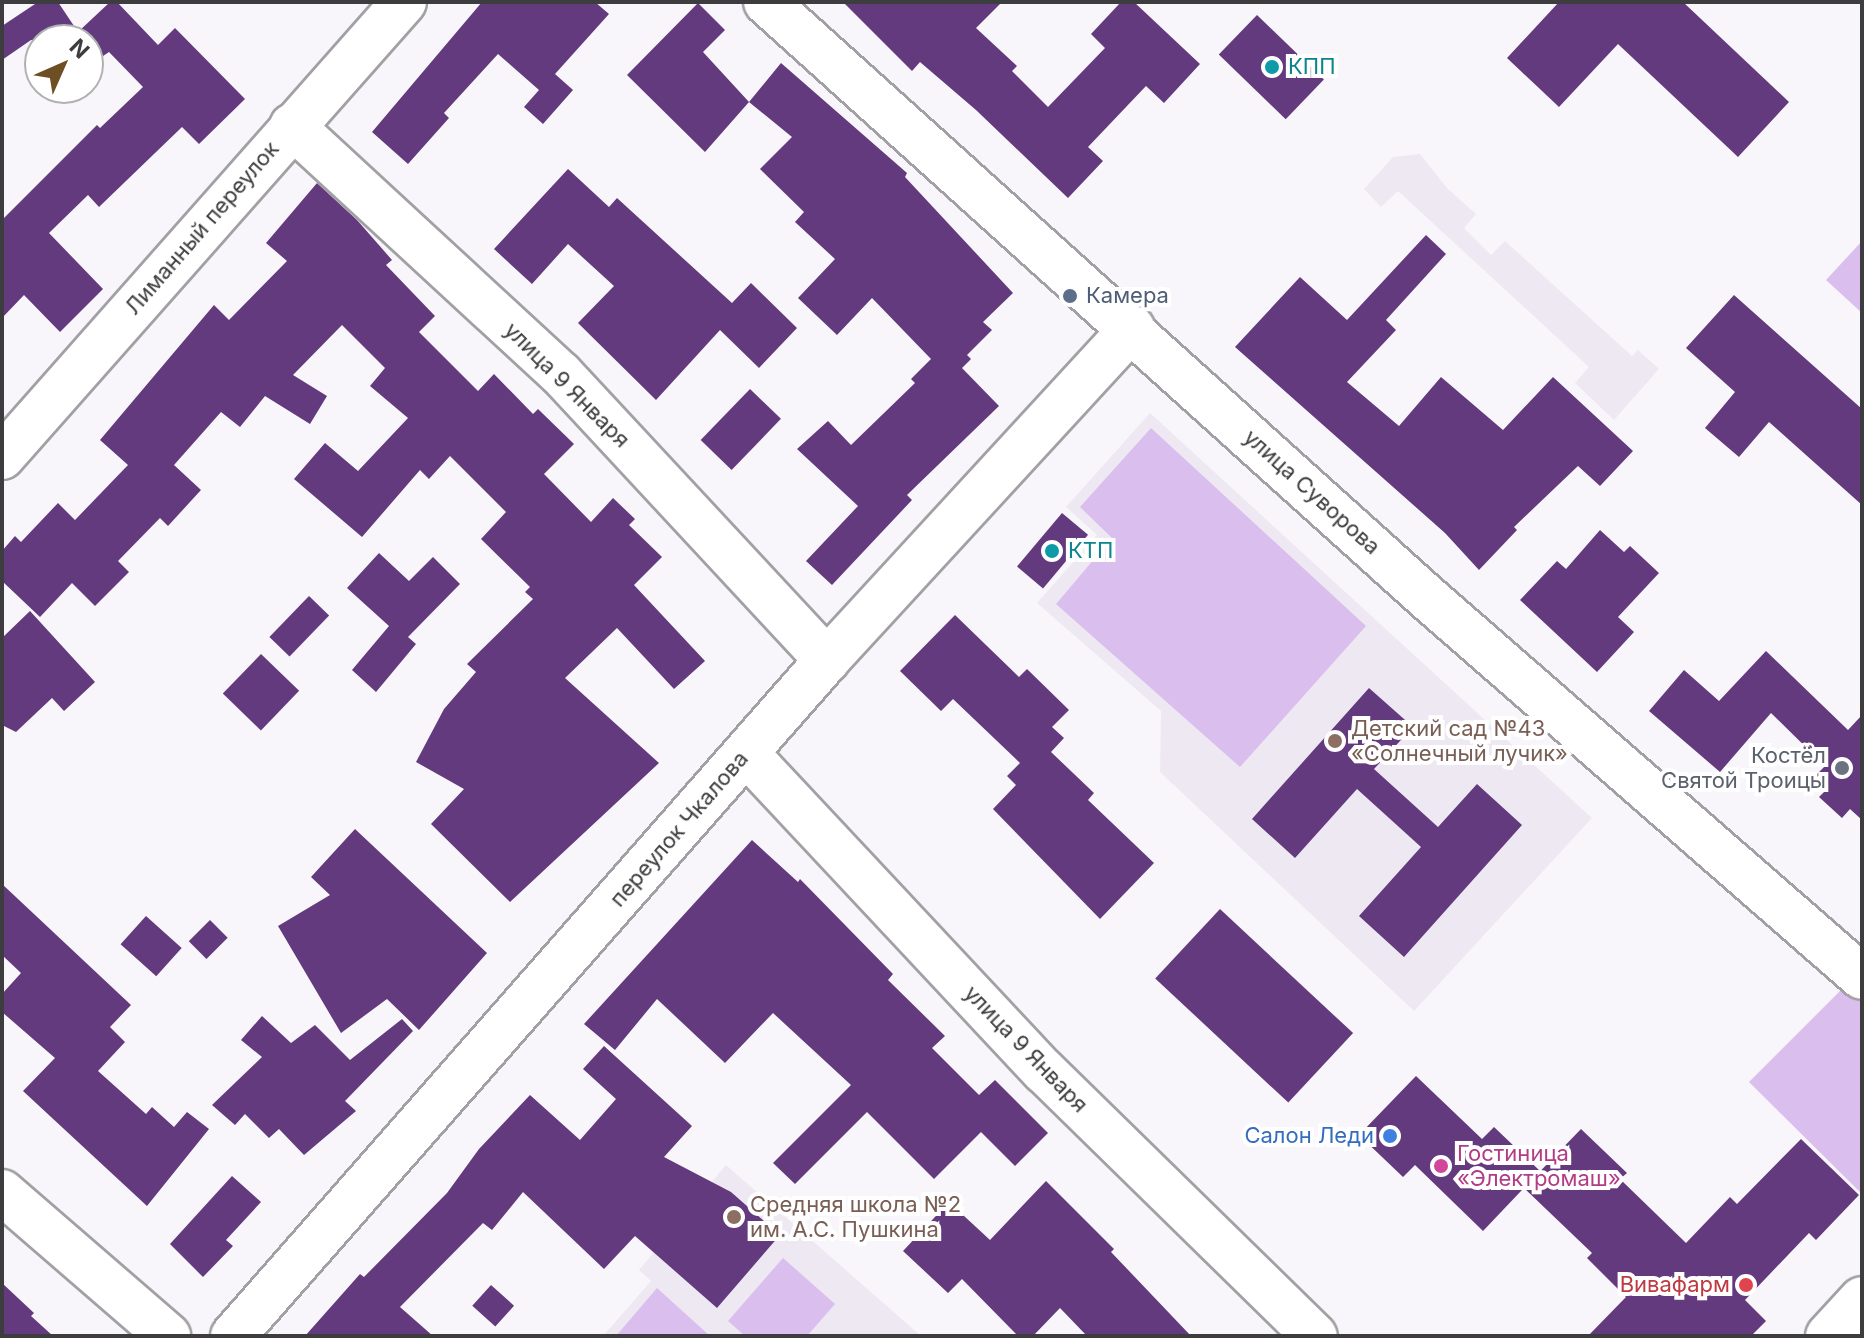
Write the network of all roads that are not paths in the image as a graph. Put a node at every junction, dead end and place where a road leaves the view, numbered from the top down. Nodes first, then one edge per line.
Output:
1 (404, 2) edge
2 (766, 2) edge
3 (292, 126) junction
4 (1132, 328) junction
5 (2, 457) edge
6 (827, 660) junction
7 (746, 753) junction
8 (1862, 977) edge
9 (2, 1192) edge
10 (1862, 1299) edge
11 (168, 1336) edge
12 (233, 1336) edge
13 (1315, 1336) edge
14 (1828, 1336) edge

1 - 3 street, Лиманный переулок
2 - 4 street, улица Суворова
3 - 5 street, Лиманный переулок
3 - 6 street, улица 9 Января
4 - 6 street, переулок Чкалова
4 - 8 street, улица Суворова
6 - 7 street, переулок Чкалова
7 - 12 street, переулок Чкалова
7 - 13 street, улица 9 Января
9 - 11 street
10 - 14 street

